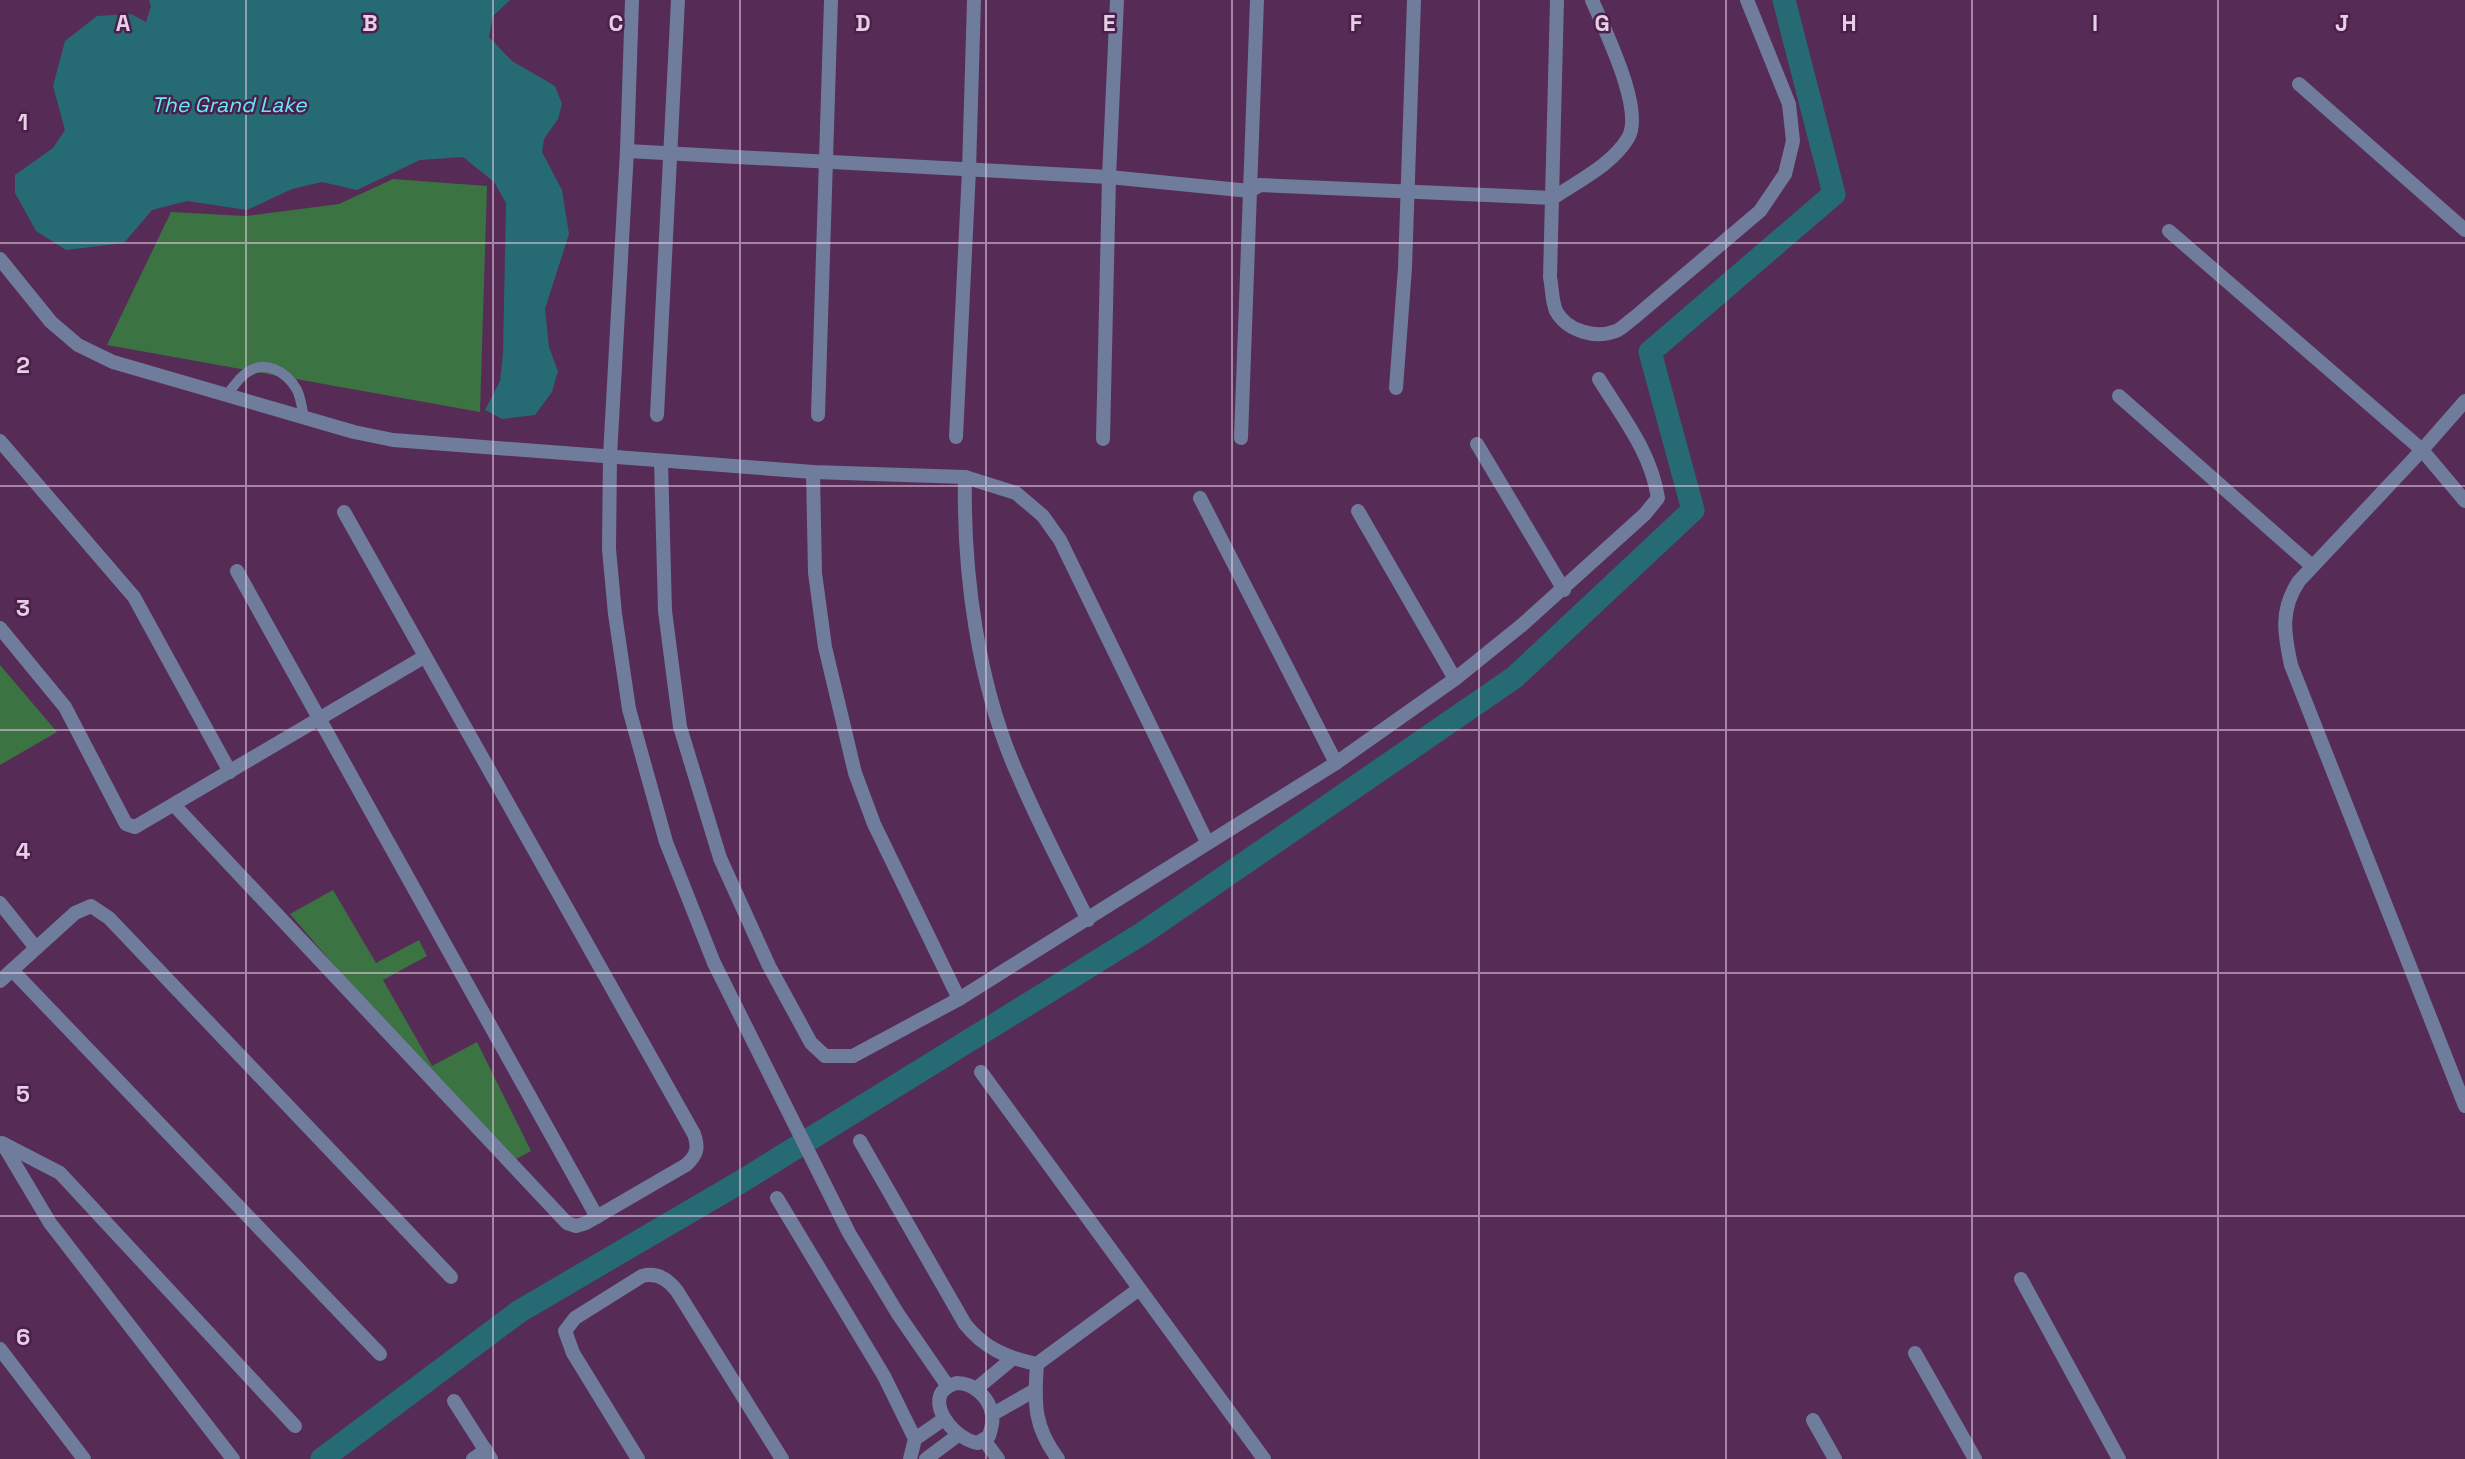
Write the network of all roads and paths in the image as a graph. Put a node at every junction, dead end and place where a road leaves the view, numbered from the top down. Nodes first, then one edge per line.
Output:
1 (632, 0) edge
2 (678, 0) edge
3 (831, 0) edge
4 (974, 0) edge
5 (1118, 0) edge
6 (1257, 0) edge
7 (1414, 0) edge
8 (1558, 0) edge
9 (1592, 0) edge
10 (1747, 0) edge
11 (2299, 84) dead end
12 (627, 150) junction
13 (671, 155) junction
14 (827, 162) junction
15 (969, 170) junction
16 (1109, 177) junction
17 (1250, 191) junction
18 (1407, 191) junction
19 (1553, 198) junction
20 (2465, 230) edge
21 (2169, 231) dead end
22 (0, 259) edge
23 (1599, 379) dead end
24 (1396, 388) dead end
25 (226, 396) junction
26 (2119, 396) dead end
27 (2465, 401) edge
28 (657, 415) dead end
29 (818, 415) dead end
30 (304, 418) junction
31 (956, 438) dead end
32 (1241, 438) dead end
33 (1102, 439) dead end
34 (0, 443) edge
35 (1478, 444) dead end
36 (2422, 450) junction
37 (610, 456) junction
38 (661, 461) junction
39 (813, 472) junction
40 (965, 477) junction
41 (1200, 498) dead end
42 (2465, 501) edge
43 (1358, 511) dead end
44 (344, 512) dead end
45 (2312, 566) junction
46 (237, 570) dead end
47 (1564, 590) junction
48 (0, 628) edge
49 (424, 657) junction
50 (1455, 679) junction
51 (319, 719) junction
52 (1336, 763) junction
53 (230, 772) junction
54 (174, 805) junction
55 (1208, 842) junction
56 (0, 903) edge
57 (1088, 920) junction
58 (36, 948) junction
59 (12, 970) junction
60 (0, 981) edge
61 (959, 999) junction
62 (981, 1072) dead end
63 (2465, 1106) edge
64 (860, 1141) dead end
65 (1, 1142) edge
66 (777, 1198) dead end
67 (597, 1217) junction
68 (451, 1277) dead end
69 (2021, 1279) dead end
70 (1139, 1289) junction
71 (0, 1349) edge
72 (1915, 1353) dead end
73 (380, 1354) dead end
74 (1012, 1359) junction
75 (1037, 1364) junction
76 (947, 1385) junction
77 (976, 1389) junction
78 (1035, 1390) junction
79 (454, 1401) dead end
80 (993, 1414) junction
81 (944, 1419) junction
82 (1813, 1420) dead end
83 (295, 1426) dead end
84 (958, 1435) junction
85 (915, 1439) junction
86 (984, 1440) junction
87 (489, 1454) edge
88 (929, 1458) edge
89 (84, 1459) edge
90 (233, 1459) edge
91 (473, 1459) edge
92 (638, 1459) edge
93 (782, 1459) edge
94 (910, 1459) edge
95 (998, 1459) edge
96 (1058, 1459) edge
97 (1264, 1459) edge
98 (1835, 1459) edge
99 (1975, 1459) edge
100 (2119, 1459) edge

1 - 12 street
2 - 13 street
3 - 14 street
4 - 15 street
5 - 16 street
6 - 17 street
7 - 18 street
8 - 19 street
9 - 19 street
10 - 19 street
11 - 20 street
12 - 13 street
12 - 37 street
13 - 14 street
13 - 28 street
14 - 15 street
14 - 29 street
15 - 16 street
15 - 31 street
16 - 17 street
16 - 33 street
17 - 18 street
17 - 32 street
18 - 19 street
18 - 24 street
21 - 36 street
22 - 25 street
23 - 47 street
25 - 30 street
25 - 30 lane
26 - 45 street
27 - 36 street
30 - 37 street
34 - 53 street
35 - 47 street
36 - 42 street
36 - 45 street
37 - 38 street
37 - 76 street
38 - 39 street
38 - 61 street
39 - 40 street
39 - 61 street
40 - 55 street
40 - 57 street
41 - 52 street
43 - 50 street
44 - 49 street
45 - 63 street
46 - 51 street
47 - 50 street
48 - 54 street
49 - 51 street
49 - 67 street
50 - 52 street
51 - 53 street
51 - 67 street
52 - 55 street
53 - 54 street
54 - 67 street
55 - 57 street
56 - 58 street
57 - 61 street
58 - 59 street
58 - 68 street
59 - 60 street
59 - 73 street
62 - 70 street
64 - 74 street
65 - 83 street
65 - 90 street
66 - 85 street
69 - 100 street
70 - 75 street
70 - 97 street
71 - 89 street
72 - 99 street
74 - 75 street
74 - 77 street
75 - 78 street
76 - 77 street
76 - 81 street
77 - 80 street
78 - 80 street
78 - 96 street
79 - 87 street
80 - 86 street
81 - 84 street
81 - 85 street
82 - 98 street
84 - 86 street
84 - 88 street
85 - 94 street
86 - 95 street
87 - 91 street
92 - 93 street

